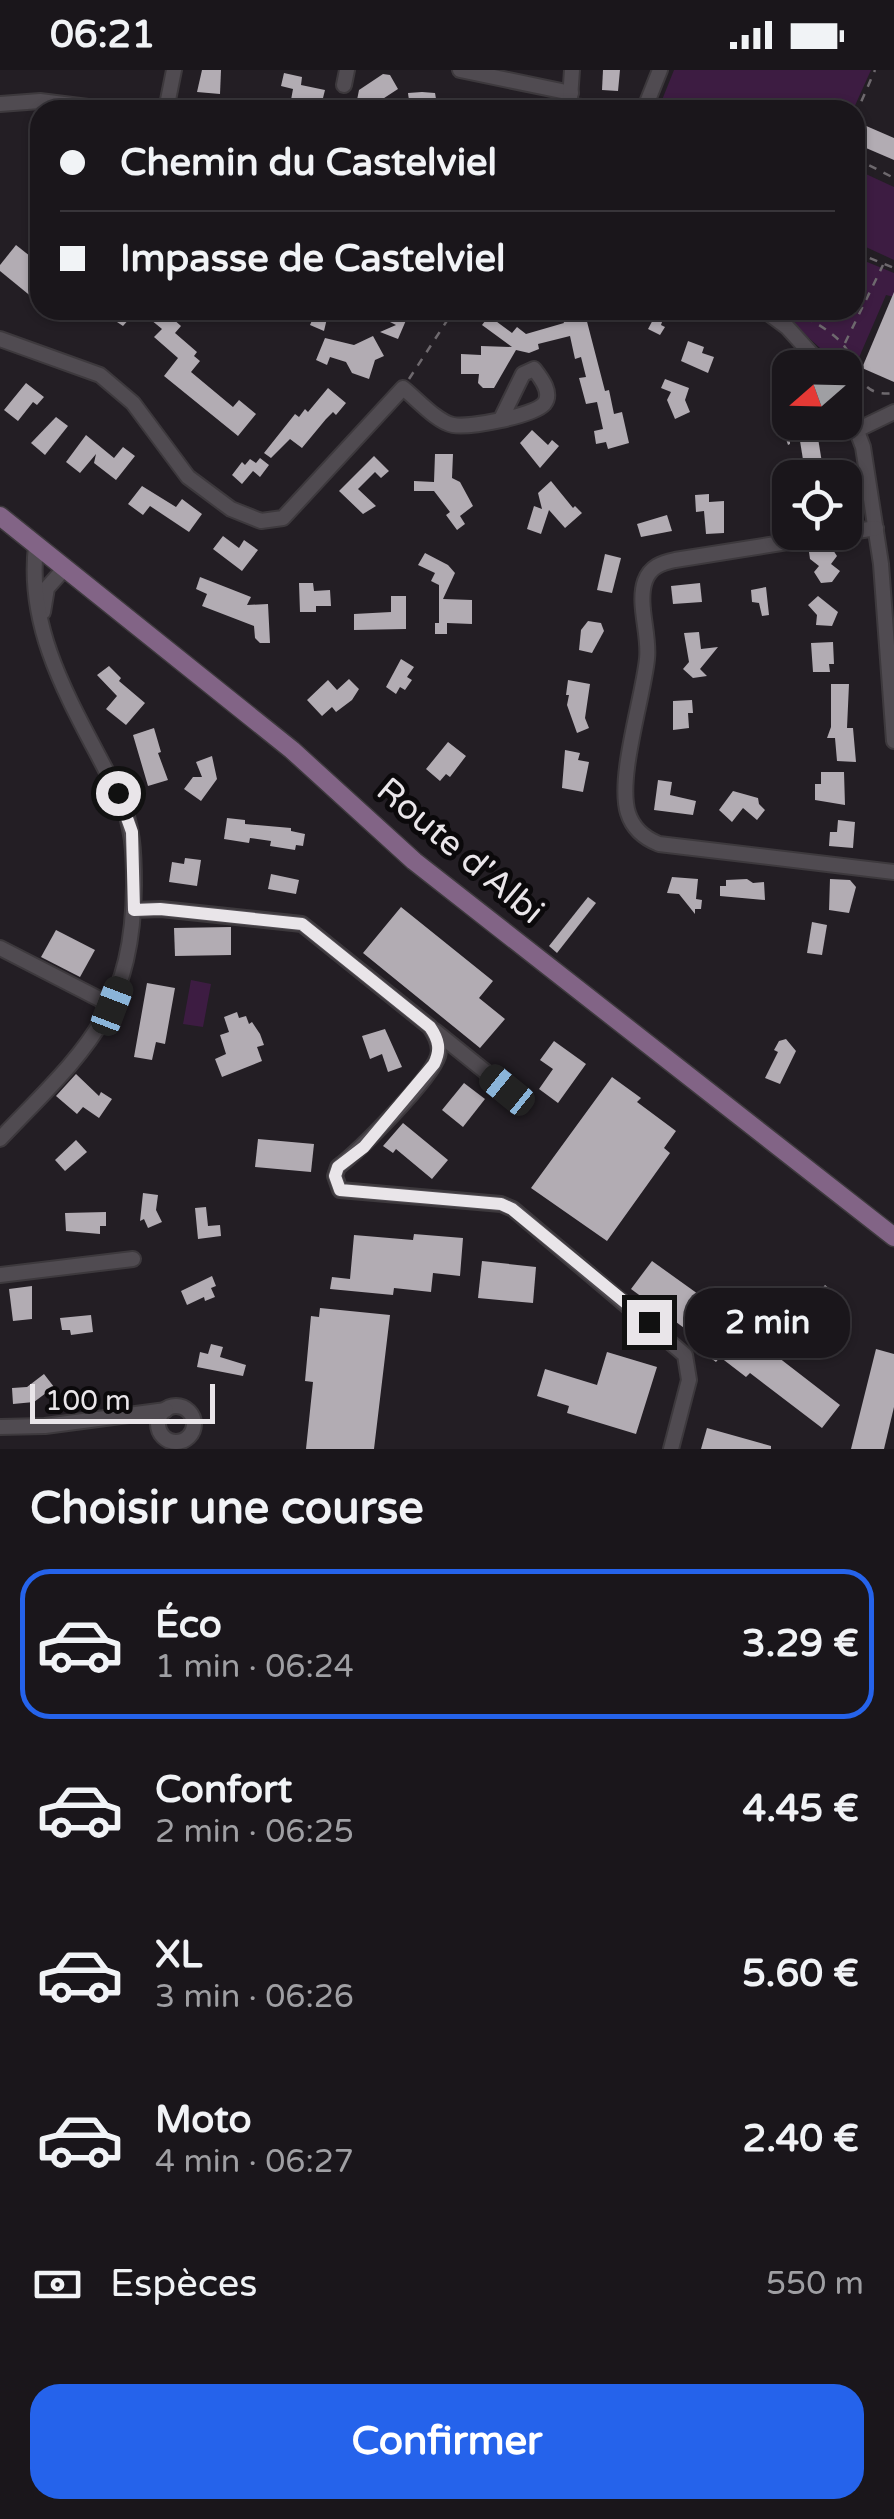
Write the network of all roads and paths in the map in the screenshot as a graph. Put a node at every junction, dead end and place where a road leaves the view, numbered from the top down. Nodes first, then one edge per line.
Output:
1 (174, 70) edge
2 (460, 70) edge
3 (572, 70) edge
4 (660, 70) edge
5 (875, 70) edge
6 (168, 100) edge
7 (560, 100) edge
8 (570, 100) edge
9 (648, 100) edge
10 (862, 100) edge
11 (30, 102) edge
12 (0, 104) edge
13 (865, 163) edge
14 (894, 178) edge
15 (865, 256) edge
16 (884, 264) junction
17 (894, 268) edge
18 (865, 302) edge
19 (447, 320) edge
20 (777, 320) edge
21 (812, 320) edge
22 (856, 320) edge
23 (0, 340) edge
24 (844, 345) junction
25 (807, 350) edge
26 (403, 388) junction
27 (894, 393) edge
28 (894, 412) edge
29 (501, 419) dead end
30 (862, 426) edge
31 (860, 440) edge
32 (0, 516) edge
33 (876, 528) junction
34 (36, 546) junction
35 (64, 569) junction
36 (42, 628) junction
37 (891, 653) edge
38 (894, 741) edge
39 (894, 872) edge
40 (134, 910) junction
41 (0, 948) edge
42 (112, 1006) junction
43 (430, 1027) junction
44 (507, 1090) dead end
45 (0, 1139) edge
46 (890, 1236) edge
47 (133, 1259) dead end
48 (0, 1275) edge
49 (166, 1410) dead end
50 (0, 1428) edge
51 (671, 1449) edge

1 - 6 street
2 - 7 street
3 - 8 street
4 - 9 street
5 - 10 path
11 - 12 street
13 - 14 path
15 - 16 path
16 - 17 path
16 - 18 path
19 - 26 path
20 - 25 street
21 - 24 path
22 - 24 path
23 - 26 street
24 - 27 path
26 - 29 street
28 - 30 street
31 - 33 street
32 - 34 main road, Route d'Albi
33 - 37 street
33 - 39 street
34 - 35 main road, Route d'Albi
34 - 36 street
35 - 36 street
35 - 46 main road, Route d'Albi
36 - 40 street
37 - 38 street
40 - 42 street
40 - 43 street
41 - 42 street
42 - 45 street
43 - 44 street
43 - 51 street
47 - 48 street
49 - 50 street

